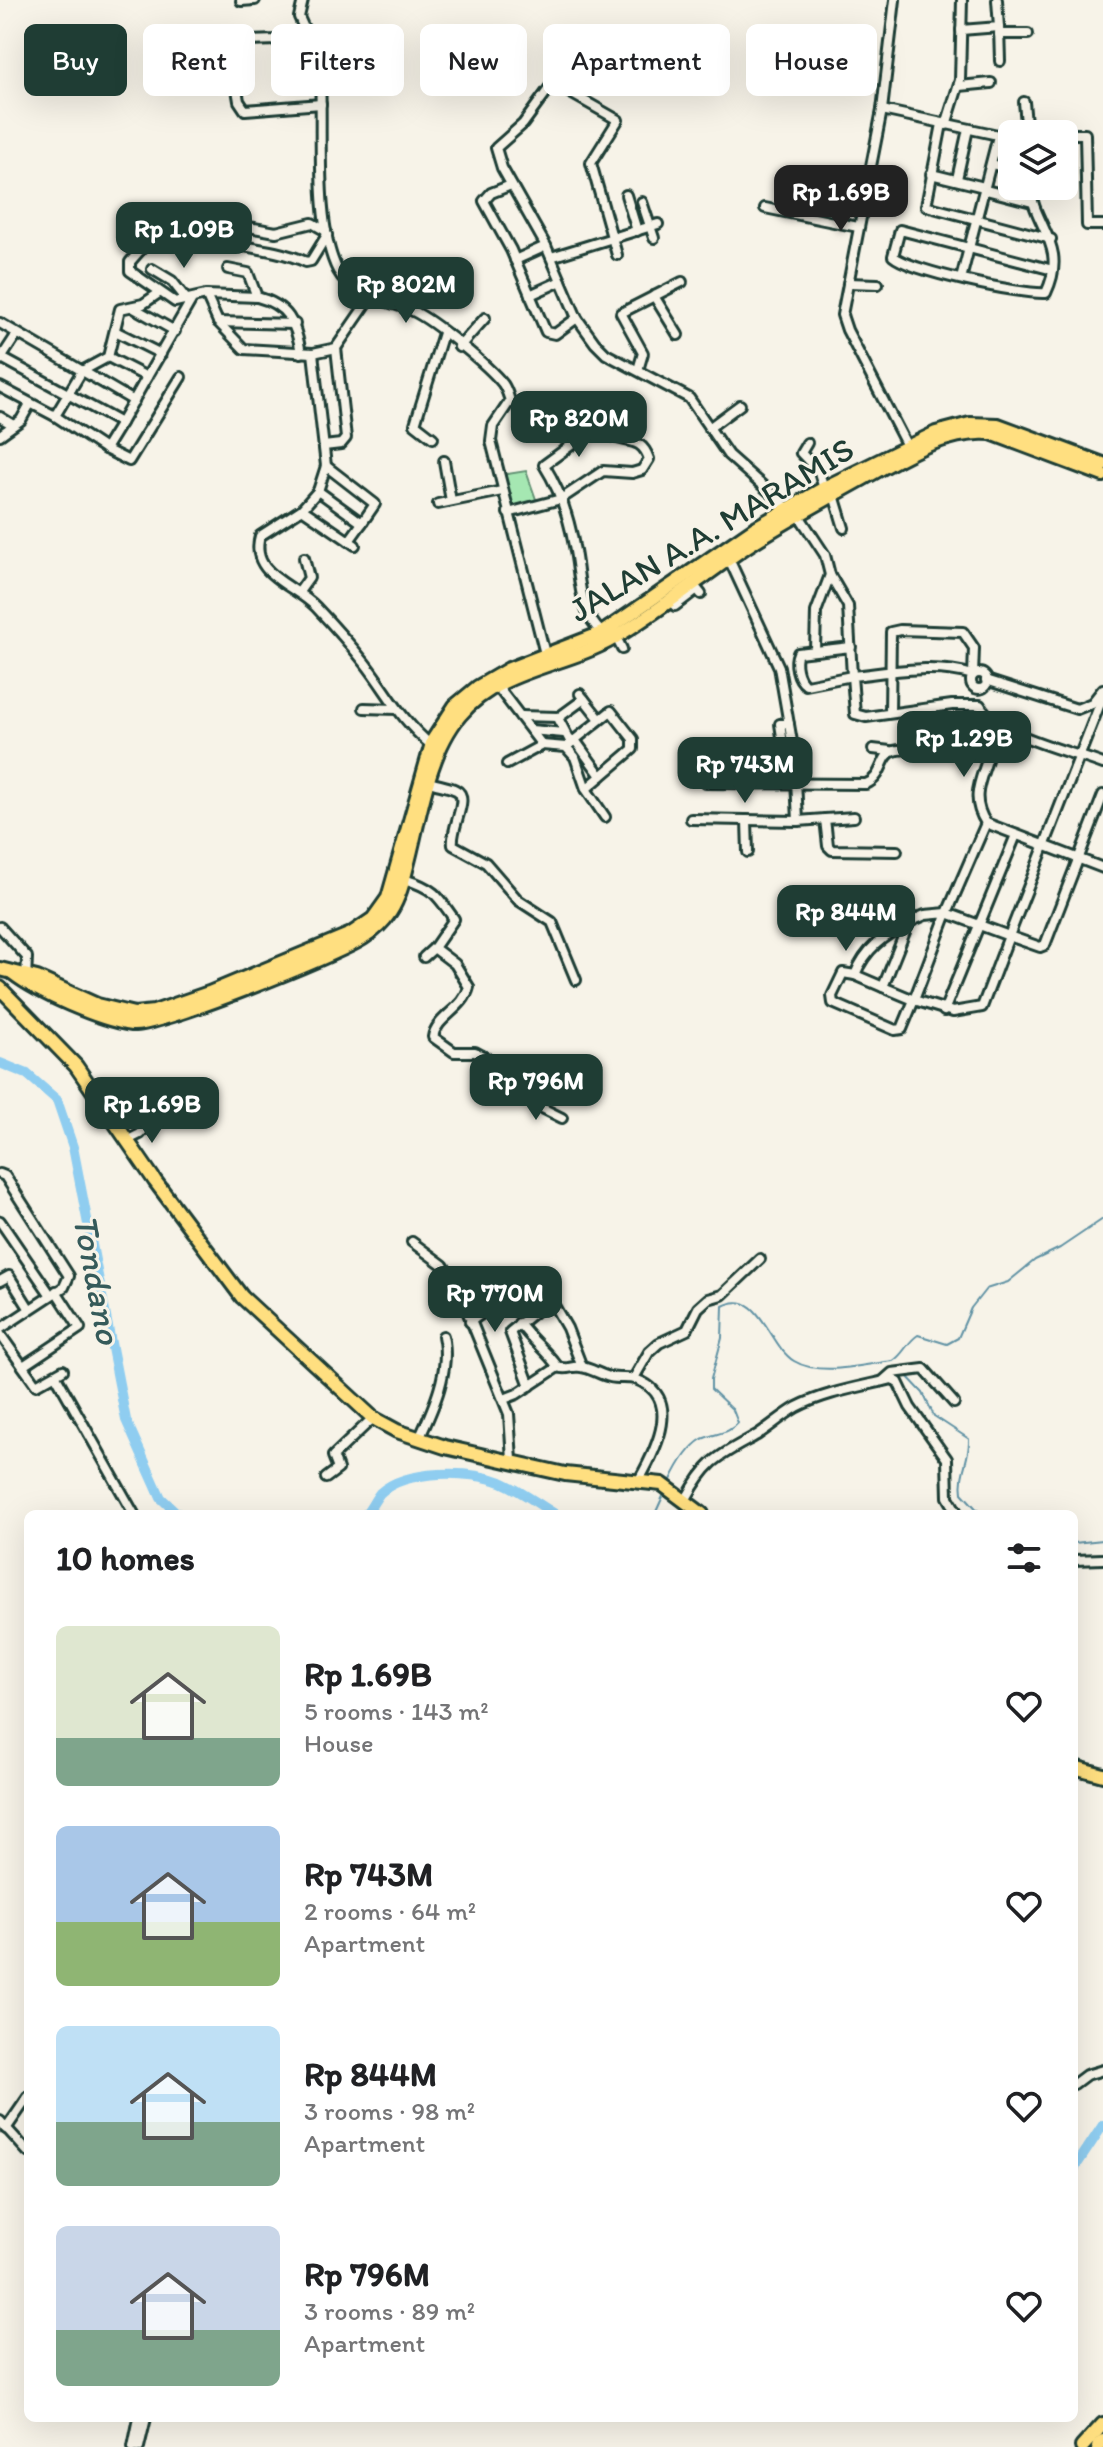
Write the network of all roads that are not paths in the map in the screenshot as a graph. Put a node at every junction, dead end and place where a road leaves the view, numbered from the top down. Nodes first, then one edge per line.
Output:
1 (255, 0) edge
2 (302, 0) edge
3 (895, 0) edge
4 (962, 0) edge
5 (997, 0) edge
6 (241, 1) edge
7 (302, 24) edge
8 (961, 30) junction
9 (999, 30) junction
10 (1028, 34) dead end
11 (1000, 61) dead end
12 (991, 83) dead end
13 (959, 86) junction
14 (237, 96) edge
15 (320, 96) edge
16 (1024, 102) dead end
17 (321, 104) junction
18 (882, 110) junction
19 (1026, 120) edge
20 (944, 125) junction
21 (968, 129) junction
22 (1078, 134) edge
23 (998, 136) joint
24 (992, 164) junction
25 (998, 166) edge
26 (931, 174) junction
27 (957, 179) junction
28 (511, 185) junction
29 (985, 188) junction
30 (626, 195) dead end
31 (642, 202) dead end
32 (1032, 202) joint
33 (765, 208) dead end
34 (168, 212) dead end
35 (191, 222) junction
36 (978, 222) junction
37 (1103, 225) edge
38 (654, 226) junction
39 (858, 227) junction
40 (637, 231) junction
41 (327, 233) junction
42 (654, 238) dead end
43 (150, 239) dead end
44 (612, 239) junction
45 (1051, 239) junction
46 (546, 246) junction
47 (970, 251) junction
48 (617, 255) dead end
49 (551, 257) junction
50 (515, 260) junction
51 (152, 269) dead end
52 (228, 269) dead end
53 (1053, 270) junction
54 (961, 279) junction
55 (561, 281) junction
56 (682, 282) dead end
57 (848, 283) junction
58 (878, 284) dead end
59 (159, 293) junction
60 (206, 295) junction
61 (530, 295) junction
62 (654, 296) junction
63 (257, 297) junction
64 (371, 297) junction
65 (189, 299) junction
66 (132, 307) junction
67 (485, 318) dead end
68 (577, 318) junction
69 (218, 322) junction
70 (0, 323) edge
71 (295, 324) junction
72 (115, 331) junction
73 (175, 331) junction
74 (443, 333) junction
75 (17, 334) junction
76 (678, 335) dead end
77 (459, 347) junction
78 (336, 348) junction
79 (301, 353) junction
80 (313, 353) junction
81 (161, 354) junction
82 (108, 357) junction
83 (0, 359) edge
84 (638, 370) junction
85 (82, 371) junction
86 (147, 377) junction
87 (181, 377) dead end
88 (0, 387) edge
89 (67, 394) junction
90 (134, 401) junction
91 (30, 404) junction
92 (740, 405) dead end
93 (55, 416) junction
94 (0, 417) edge
95 (121, 423) junction
96 (13, 425) junction
97 (709, 428) junction
98 (0, 435) edge
99 (433, 438) dead end
100 (807, 443) dead end
101 (324, 446) junction
102 (907, 446) junction
103 (105, 449) junction
104 (444, 461) dead end
105 (1103, 464) edge
106 (326, 466) junction
107 (1103, 475) edge
108 (318, 491) junction
109 (502, 491) junction
110 (829, 492) junction
111 (561, 499) junction
112 (451, 501) junction
113 (438, 504) dead end
114 (302, 509) junction
115 (793, 511) junction
116 (508, 513) junction
117 (362, 523) junction
118 (844, 528) dead end
119 (304, 558) dead end
120 (729, 559) junction
121 (830, 575) junction
122 (299, 592) junction
123 (701, 594) dead end
124 (662, 600) junction
125 (602, 633) junction
126 (851, 647) junction
127 (815, 650) junction
128 (545, 654) junction
129 (889, 673) junction
130 (973, 675) junction
131 (852, 676) junction
132 (986, 680) junction
133 (497, 686) junction
134 (975, 688) junction
135 (1103, 689) edge
136 (1103, 696) edge
137 (980, 705) junction
138 (364, 708) dead end
139 (396, 709) junction
140 (890, 713) junction
141 (520, 716) junction
142 (558, 717) junction
143 (987, 717) junction
144 (599, 718) junction
145 (780, 724) junction
146 (531, 730) junction
147 (564, 733) junction
148 (782, 737) dead end
149 (570, 743) junction
150 (431, 745) junction
151 (542, 745) junction
152 (873, 749) dead end
153 (927, 749) dead end
154 (891, 751) junction
155 (1081, 755) junction
156 (507, 764) dead end
157 (1103, 764) edge
158 (601, 776) junction
159 (429, 782) junction
160 (706, 783) dead end
161 (796, 783) junction
162 (586, 789) junction
163 (1103, 795) edge
164 (605, 817) dead end
165 (854, 817) dead end
166 (691, 819) dead end
167 (825, 819) junction
168 (747, 821) junction
169 (798, 821) junction
170 (986, 823) junction
171 (1016, 835) junction
172 (1045, 847) junction
173 (897, 851) dead end
174 (748, 852) dead end
175 (1077, 859) junction
176 (1103, 868) edge
177 (404, 879) junction
178 (947, 913) junction
179 (909, 922) junction
180 (979, 924) junction
181 (0, 927) edge
182 (884, 936) junction
183 (1009, 936) junction
184 (901, 943) junction
185 (434, 948) junction
186 (424, 957) dead end
187 (855, 975) junction
188 (17, 976) edge
189 (576, 980) dead end
190 (883, 987) junction
191 (2, 991) edge
192 (210, 998) junction
193 (914, 1000) junction
194 (944, 1011) junction
195 (562, 1118) dead end
196 (151, 1121) dead end
197 (128, 1140) junction
198 (0, 1174) edge
199 (0, 1221) edge
200 (412, 1242) dead end
201 (760, 1259) dead end
202 (0, 1281) edge
203 (53, 1292) junction
204 (508, 1294) dead end
205 (29, 1308) junction
206 (470, 1322) junction
207 (519, 1323) junction
208 (1, 1330) edge
209 (443, 1336) dead end
210 (23, 1366) junction
211 (558, 1367) junction
212 (582, 1367) junction
213 (634, 1378) junction
214 (883, 1382) junction
215 (530, 1386) junction
216 (504, 1399) junction
217 (954, 1403) dead end
218 (373, 1418) junction
219 (419, 1439) junction
220 (512, 1460) junction
221 (326, 1478) dead end
222 (639, 1480) junction
223 (686, 1499) junction
224 (132, 1510) edge
225 (698, 1510) edge
226 (956, 1510) edge
227 (1103, 1559) edge
228 (1078, 1560) edge
229 (1078, 1768) edge
230 (1103, 1775) edge
231 (1103, 2070) edge
232 (1078, 2081) edge
233 (24, 2101) edge
234 (3, 2125) edge
235 (24, 2148) edge
236 (144, 2422) edge
237 (145, 2422) edge
238 (1103, 2424) edge
239 (1103, 2441) edge
240 (133, 2447) edge
241 (139, 2447) edge
242 (1082, 2447) edge
243 (1098, 2447) edge

1 - 6 street
2 - 7 street
3 - 18 street
4 - 8 street
5 - 9 street
8 - 9 street
8 - 13 street
9 - 10 street
9 - 11 street
12 - 13 street
13 - 20 street
14 - 17 street
15 - 17 street
16 - 19 street
17 - 41 street
18 - 20 street
18 - 39 street
20 - 21 street
20 - 26 street
21 - 23 street
21 - 27 street
22 - 37 street
23 - 24 street
24 - 25 street
24 - 29 street
26 - 27 street
26 - 36 street
27 - 29 street
28 - 44 street
28 - 46 street
28 - 50 street
29 - 32 street
29 - 36 street
30 - 40 street
31 - 38 street
32 - 45 street
33 - 39 street
34 - 35 street
35 - 41 street
35 - 41 street
36 - 45 street
36 - 47 street
38 - 40 street
38 - 42 street
39 - 57 street
40 - 44 street
41 - 64 street
43 - 59 street
44 - 48 street
44 - 49 street
45 - 53 street
46 - 49 street
46 - 50 street
47 - 53 street
47 - 54 street
47 - 54 street
49 - 55 street
50 - 61 street
51 - 65 street
52 - 63 street
53 - 54 street
55 - 61 street
55 - 68 street
56 - 62 street
57 - 58 street
57 - 102 street
59 - 65 street
59 - 66 street
60 - 63 street
60 - 65 street
60 - 69 street
61 - 68 street
62 - 76 street
62 - 84 street
63 - 71 street
64 - 74 street
64 - 78 street
65 - 73 street
66 - 72 street
66 - 73 street
67 - 77 street
68 - 84 street
69 - 71 street
69 - 79 street
70 - 75 street
71 - 79 street
72 - 81 street
72 - 82 street
73 - 81 street
74 - 77 street
74 - 99 street
75 - 83 street
75 - 85 street
77 - 109 street
78 - 80 street
78 - 101 street
79 - 80 street
80 - 101 street
81 - 86 street
82 - 85 street
82 - 86 street
83 - 89 street
84 - 97 street
85 - 89 street
85 - 90 street
86 - 90 street
87 - 103 street
88 - 91 street
89 - 93 street
89 - 95 street
90 - 95 street
91 - 93 street
91 - 96 street
92 - 97 street
93 - 103 street
94 - 96 street
95 - 103 street
96 - 98 street
97 - 115 street
100 - 110 street
101 - 106 street
102 - 105 highway, JALAN A.A. MARAMIS
102 - 110 highway, JALAN A.A. MARAMIS
104 - 112 street
106 - 108 street
106 - 117 street
107 - 110 highway
108 - 114 street
108 - 117 street
109 - 112 street
109 - 116 street
110 - 115 highway
110 - 118 street
111 - 111 street
111 - 116 street
111 - 125 street
112 - 113 street
114 - 117 street
114 - 122 street
115 - 120 highway
115 - 121 street
115 - 124 highway, JALAN A.A. MARAMIS
116 - 128 street
119 - 122 street
120 - 124 highway
120 - 145 street
121 - 126 street
121 - 127 street
122 - 139 street
123 - 124 street
124 - 125 highway, JALAN A.A. MARAMIS
124 - 133 highway
125 - 128 highway, JALAN A.A. MARAMIS
126 - 127 street
126 - 131 street
127 - 131 street
128 - 150 highway, JALAN A.A. MARAMIS
129 - 130 street
129 - 130 street
129 - 131 street
129 - 140 street
130 - 132 street
130 - 134 street
131 - 140 street
132 - 134 street
132 - 135 street
133 - 141 street
133 - 159 highway
134 - 137 street
136 - 155 street
137 - 140 street
137 - 143 street
138 - 139 street
139 - 150 street
141 - 142 street
141 - 146 street
142 - 144 street
142 - 147 street
143 - 155 street
143 - 170 street
144 - 149 street
144 - 158 street
145 - 148 street
145 - 161 street
146 - 147 street
146 - 151 street
147 - 149 street
149 - 151 street
149 - 158 street
149 - 162 street
150 - 192 highway, JALAN A.A. MARAMIS
151 - 156 street
152 - 154 street
153 - 154 street
154 - 161 street
155 - 157 street
155 - 172 street
158 - 162 street
159 - 177 highway
159 - 189 street
160 - 161 street
161 - 169 street
162 - 164 street
163 - 175 street
165 - 167 street
166 - 168 street
167 - 169 street
167 - 173 street
168 - 169 street
168 - 174 street
170 - 171 street
170 - 178 street
171 - 172 street
171 - 180 street
172 - 175 street
172 - 183 street
175 - 176 street
175 - 183 street
177 - 185 street
177 - 192 highway
178 - 179 street
178 - 180 street
178 - 193 street
179 - 182 street
179 - 184 street
180 - 183 street
180 - 194 street
181 - 188 street
182 - 184 street
182 - 187 street
183 - 194 street
184 - 190 street
185 - 186 street
185 - 195 street
187 - 190 street
187 - 193 street
188 - 191 highway
188 - 192 highway
190 - 193 street
191 - 197 highway
193 - 194 street
196 - 197 street
197 - 218 highway
198 - 203 street
199 - 203 street
200 - 206 street
201 - 213 street
202 - 205 street
203 - 205 street
203 - 210 street
204 - 206 street
205 - 208 street
206 - 216 street
207 - 211 street
207 - 212 street
207 - 215 street
208 - 210 street
209 - 219 street
210 - 224 street
211 - 212 street
211 - 215 street
212 - 213 street
213 - 222 street
214 - 217 street
214 - 223 street
214 - 226 street
215 - 216 street
216 - 220 street
218 - 219 highway
218 - 221 street
219 - 220 highway
220 - 222 highway
222 - 223 highway
223 - 225 highway
227 - 228 street
229 - 230 highway
231 - 232 street
233 - 234 street
234 - 235 street
236 - 240 street
237 - 241 street
238 - 242 highway
239 - 243 highway

